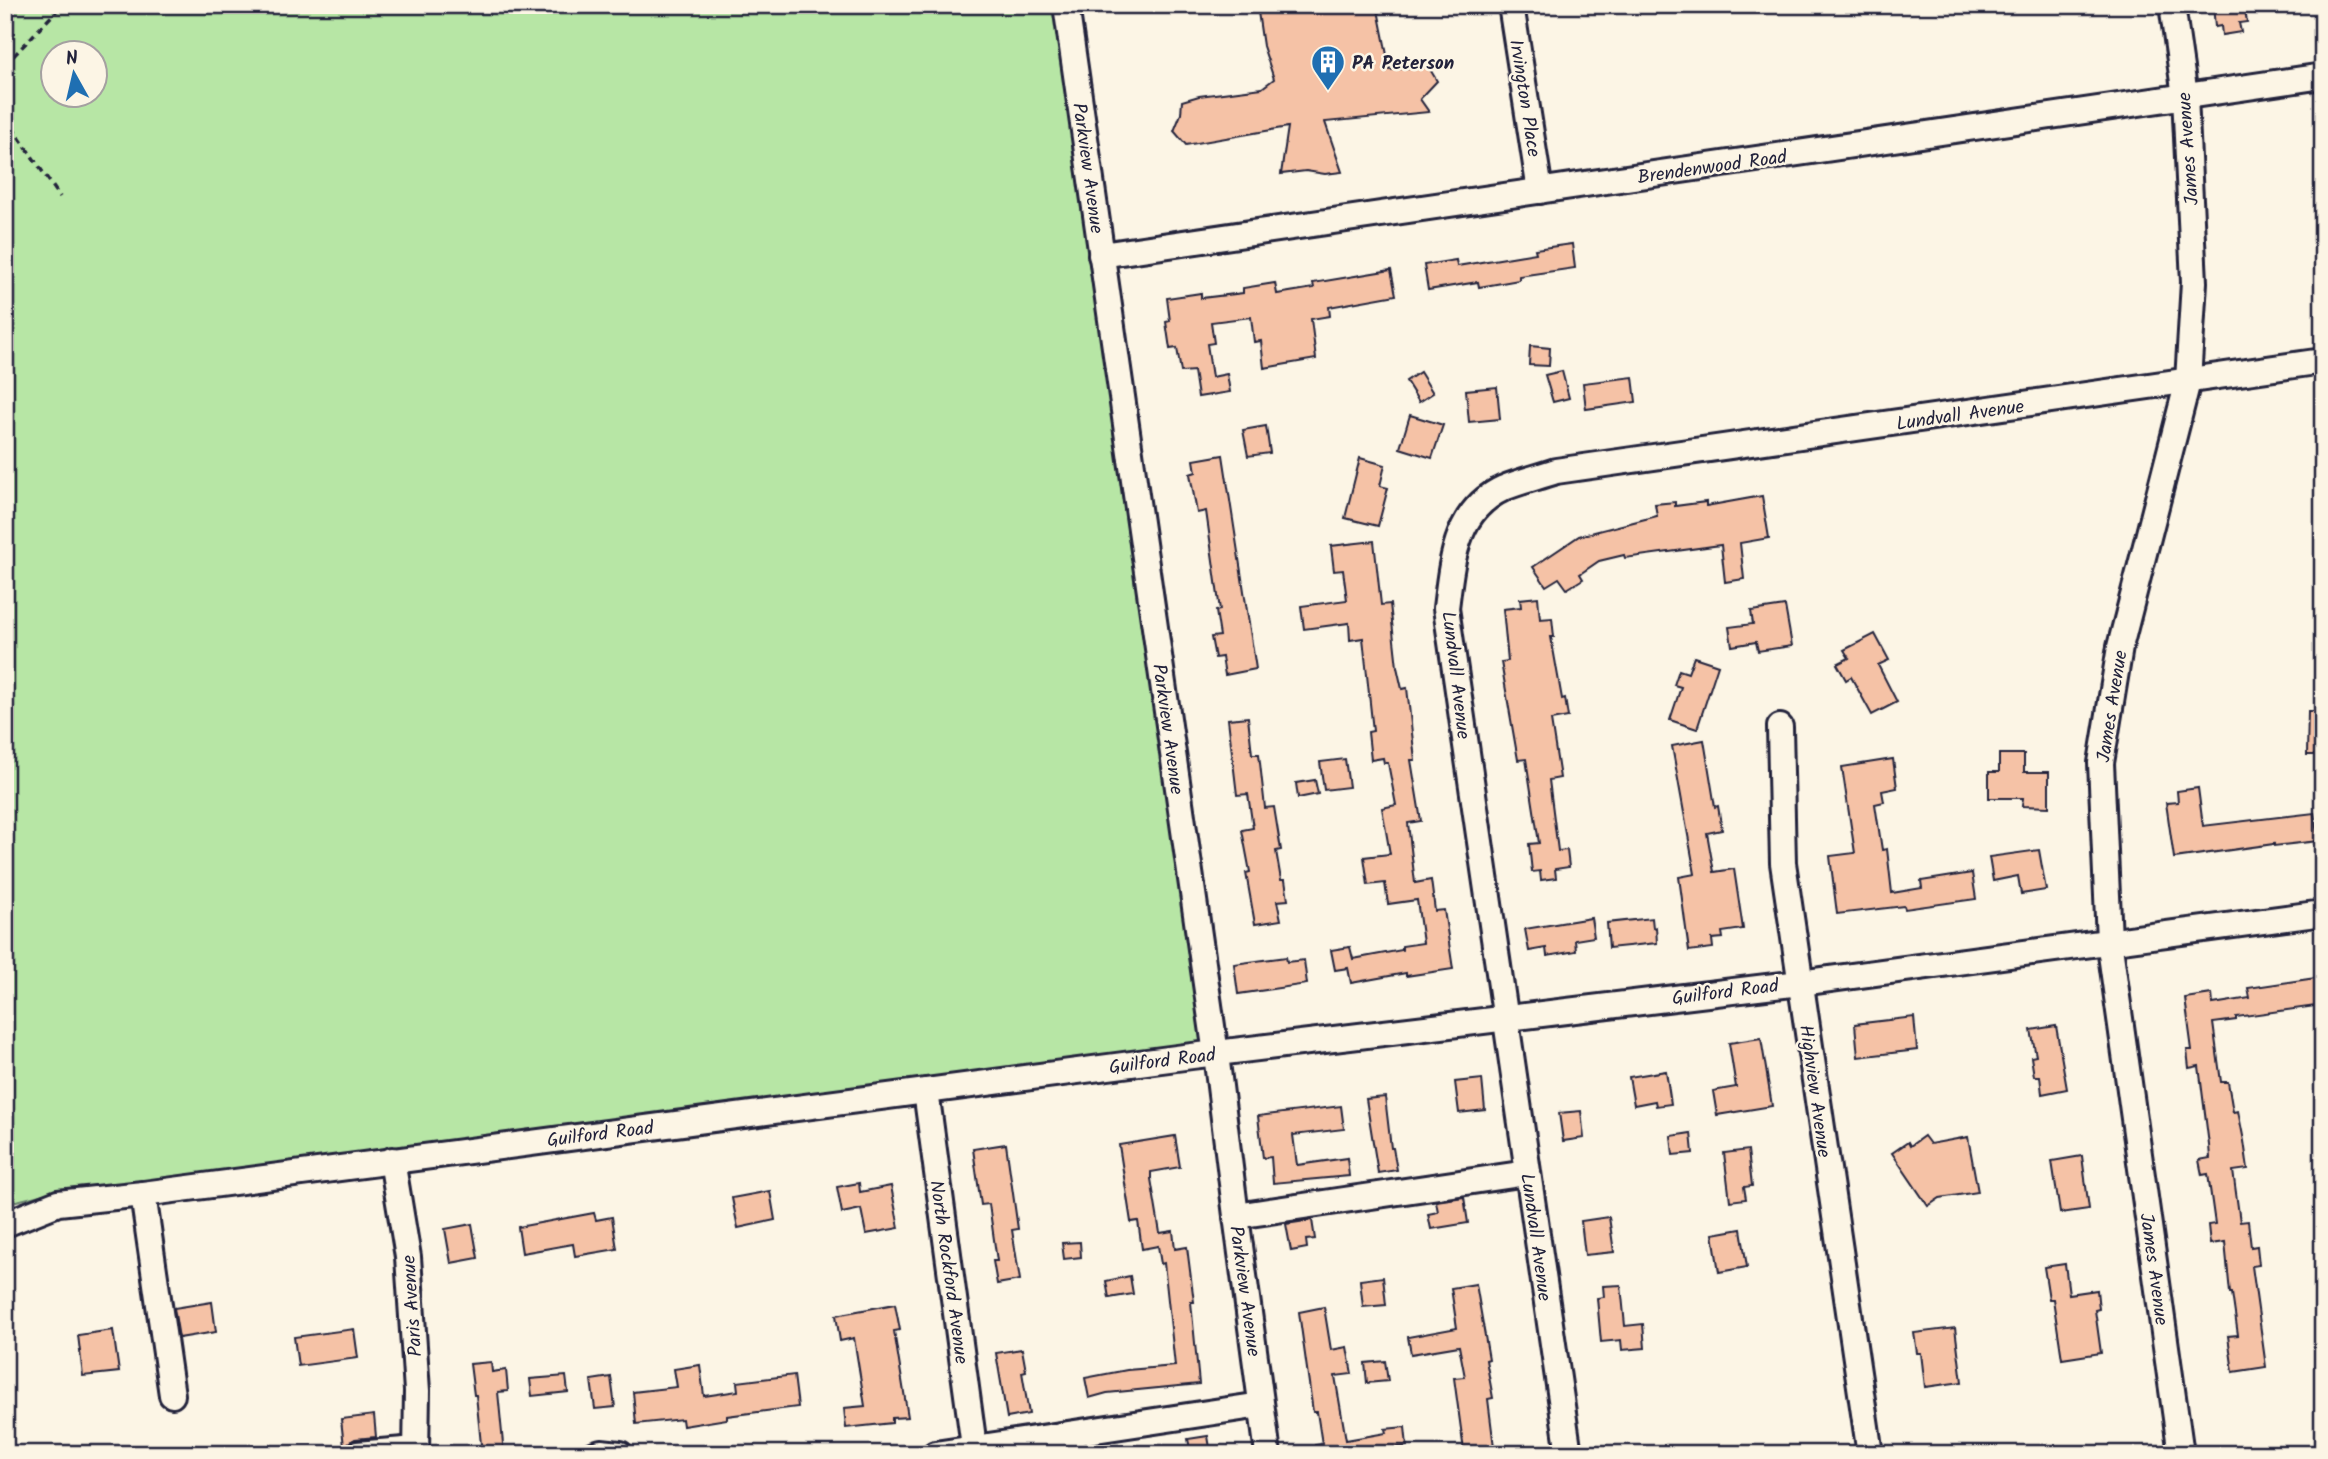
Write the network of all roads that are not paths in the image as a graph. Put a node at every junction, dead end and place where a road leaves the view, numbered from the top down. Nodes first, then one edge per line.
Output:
1 (1066, 5) edge
2 (1511, 5) edge
3 (2172, 5) edge
4 (2323, 76) edge
5 (2185, 96) junction
6 (1540, 191) junction
7 (1101, 256) junction
8 (2323, 361) edge
9 (2188, 381) junction
10 (1780, 727) dead end
11 (2323, 913) edge
12 (2109, 940) junction
13 (1800, 983) junction
14 (1504, 1017) junction
15 (1216, 1054) junction
16 (926, 1091) junction
17 (392, 1160) junction
18 (1527, 1172) junction
19 (143, 1194) junction
20 (1236, 1216) junction
21 (5, 1224) edge
22 (172, 1395) dead end
23 (1261, 1405) junction
24 (974, 1451) edge
25 (416, 1452) edge
26 (358, 1454) edge
27 (595, 1454) edge
28 (620, 1454) edge
29 (935, 1454) edge
30 (1268, 1454) edge
31 (1569, 1454) edge
32 (1870, 1454) edge
33 (2181, 1454) edge

1 - 7 street, Parkview Avenue
2 - 6 street, Irvington Place
3 - 5 street, James Avenue
4 - 5 street, Brendenwood Road
5 - 6 street, Brendenwood Road
5 - 9 street, James Avenue
6 - 7 street, Brendenwood Road
7 - 15 street, Parkview Avenue
8 - 9 street, Lundvall Avenue
9 - 12 street, James Avenue
9 - 14 street, Lundvall Avenue
10 - 13 street, Highview Avenue
11 - 12 street, Guilford Road
12 - 13 street, Guilford Road
12 - 33 street, James Avenue
13 - 14 street, Guilford Road
13 - 32 street, Highview Avenue
14 - 15 street, Guilford Road
14 - 18 street, Lundvall Avenue
15 - 16 street, Guilford Road
15 - 20 street, Parkview Avenue
16 - 17 street, Guilford Road
16 - 24 street, North Rockford Avenue
17 - 19 street, Guilford Road
17 - 25 street, Paris Avenue
18 - 20 street
18 - 31 street, Lundvall Avenue
19 - 21 street, Guilford Road
19 - 22 street
20 - 23 street, Parkview Avenue
23 - 24 street
23 - 30 street, Parkview Avenue
24 - 29 street
25 - 26 street
27 - 28 street

